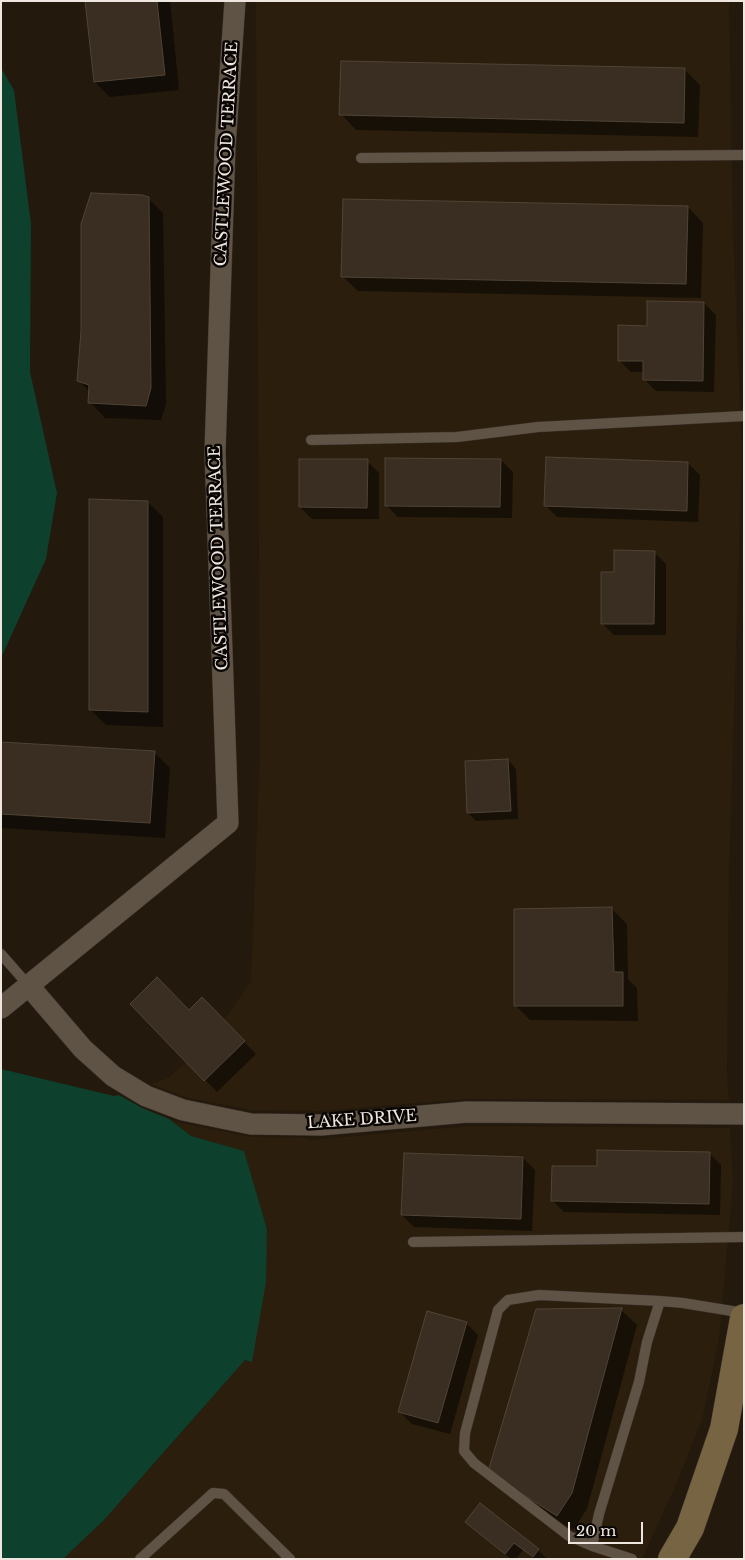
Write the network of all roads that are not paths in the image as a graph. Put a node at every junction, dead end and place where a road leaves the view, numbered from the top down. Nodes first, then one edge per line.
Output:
1 (235, 1) edge
2 (744, 155) edge
3 (361, 158) dead end
4 (744, 416) edge
5 (311, 440) dead end
6 (1, 954) edge
7 (29, 986) junction
8 (1, 1008) edge
9 (744, 1114) edge
10 (744, 1237) edge
11 (413, 1242) dead end
12 (660, 1301) junction
13 (744, 1313) edge
14 (744, 1318) edge
15 (592, 1546) junction
16 (140, 1559) edge
17 (290, 1559) edge
18 (632, 1559) edge
19 (672, 1559) edge

1 - 7 street, CASTLEWOOD TERRACE
2 - 3 lane
4 - 5 lane
6 - 7 lane
7 - 8 street, CASTLEWOOD TERRACE
7 - 9 street, LAKE DRIVE
10 - 11 lane
12 - 13 lane
12 - 15 lane
12 - 15 lane
14 - 19 main road
15 - 18 lane
16 - 17 lane

